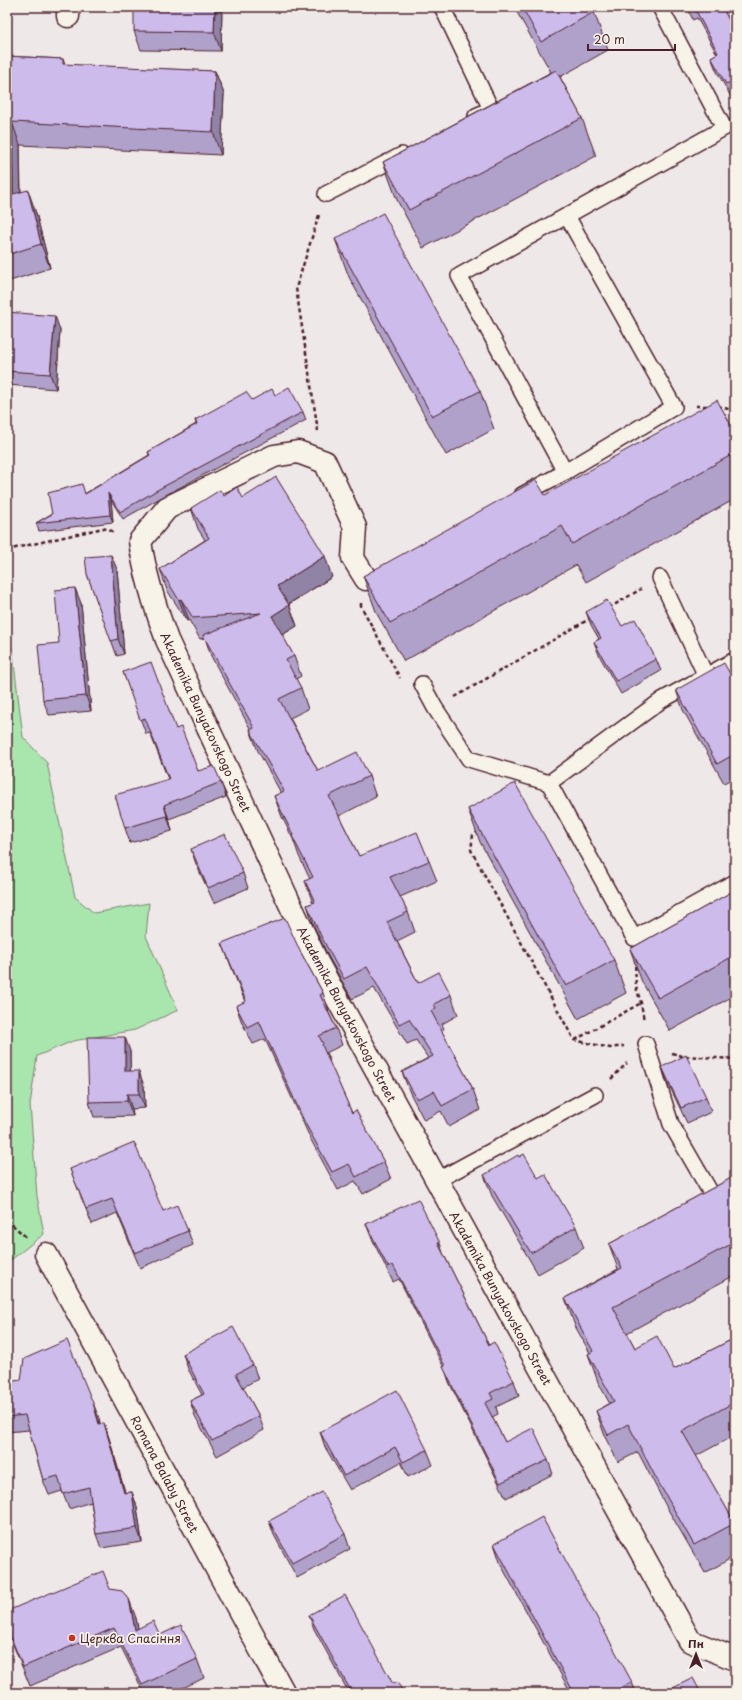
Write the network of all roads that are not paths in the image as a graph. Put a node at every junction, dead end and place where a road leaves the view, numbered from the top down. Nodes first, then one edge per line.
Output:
1 (442, 7) edge
2 (660, 7) edge
3 (464, 123) edge
4 (416, 148) edge
5 (326, 194) road end
6 (567, 216) junction
7 (565, 472) junction
8 (510, 501) edge
9 (373, 575) edge
10 (660, 578) road end
11 (735, 660) edge
12 (706, 676) junction
13 (422, 684) road end
14 (549, 783) junction
15 (735, 882) edge
16 (646, 1044) road end
17 (595, 1095) road end
18 (436, 1181) junction
19 (735, 1189) edge
20 (715, 1200) junction
21 (701, 1208) edge
22 (46, 1254) dead end
23 (735, 1659) edge
24 (284, 1693) edge

1 - 3 lane
2 - 6 lane
4 - 5 lane
6 - 7 lane
6 - 7 lane
7 - 8 lane
9 - 18 street, Akademika Bunyakovskogo Street
10 - 12 lane
11 - 12 lane
12 - 14 lane
13 - 14 lane
14 - 15 lane
16 - 20 lane
17 - 18 lane
18 - 23 street, Akademika Bunyakovskogo Street
19 - 20 lane
20 - 21 lane
22 - 24 street, Romana Balaby Street

